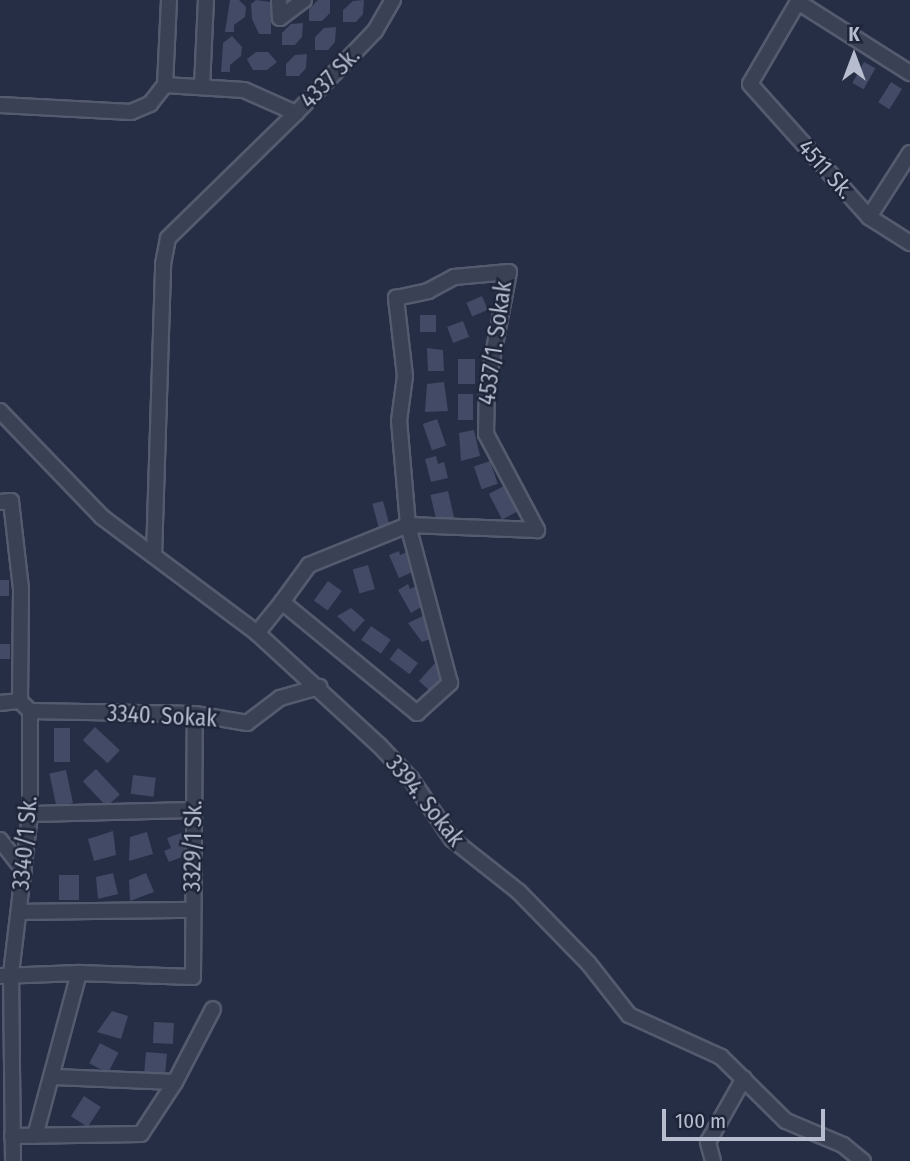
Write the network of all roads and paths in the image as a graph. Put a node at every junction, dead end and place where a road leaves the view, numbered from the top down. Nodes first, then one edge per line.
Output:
1 (169, 0) edge
2 (206, 0) edge
3 (279, 0) edge
4 (304, 0) edge
5 (393, 0) edge
6 (799, 1) edge
7 (910, 73) edge
8 (165, 85) junction
9 (202, 87) junction
10 (0, 105) edge
11 (296, 113) junction
12 (910, 153) edge
13 (869, 216) junction
14 (910, 243) edge
15 (0, 411) edge
16 (6, 502) edge
17 (408, 525) junction
18 (154, 556) junction
19 (282, 602) junction
20 (257, 633) junction
21 (319, 687) junction
22 (0, 703) edge
23 (25, 706) junction
24 (195, 714) junction
25 (194, 810) junction
26 (30, 814) junction
27 (0, 840) edge
28 (24, 871) junction
29 (192, 910) junction
30 (19, 912) junction
31 (79, 973) junction
32 (6, 975) edge
33 (213, 1009) dead end
34 (54, 1077) junction
35 (744, 1078) junction
36 (175, 1082) junction
37 (12, 1136) junction
38 (35, 1136) junction
39 (13, 1161) edge
40 (713, 1161) edge
41 (863, 1161) edge

1 - 8 street
2 - 9 street
3 - 4 street
5 - 11 street, 4337 Sk.
6 - 7 street
6 - 13 street, 4511 Sk.
8 - 9 street, 4337 Sk.
8 - 10 street
9 - 11 street, 4337 Sk.
11 - 18 street
12 - 13 street
13 - 14 street, 4511 Sk.
15 - 18 street, 3394. Sokak
16 - 23 street, 3340/1 Sk.
17 - 17 street, 4537/1. Sokak
17 - 19 street, 4537/1. Sokak
17 - 19 street, 4537/1. Sokak
18 - 20 street, 3394. Sokak
19 - 20 street
20 - 21 street, 3394. Sokak
21 - 24 street, 3340. Sokak
21 - 35 street, 3394. Sokak
22 - 23 street, 3340. Sokak
23 - 24 street, 3340. Sokak
23 - 26 street, 3340/1 Sk.
24 - 25 street, 3329/1 Sk.
25 - 26 street
25 - 29 street, 3329/1 Sk.
26 - 28 street, 3340/1 Sk.
27 - 28 street
28 - 30 street, 3340/1 Sk.
29 - 30 street
29 - 31 street, 3329/1 Sk.
30 - 32 street, 3340/1 Sk.
31 - 32 street
31 - 34 street
32 - 37 street, 3340/1 Sk.
33 - 36 street
34 - 36 street
34 - 38 street
35 - 40 street
35 - 41 street, 3394. Sokak
36 - 38 street
37 - 38 street
37 - 39 street, 3340/1 Sk.

